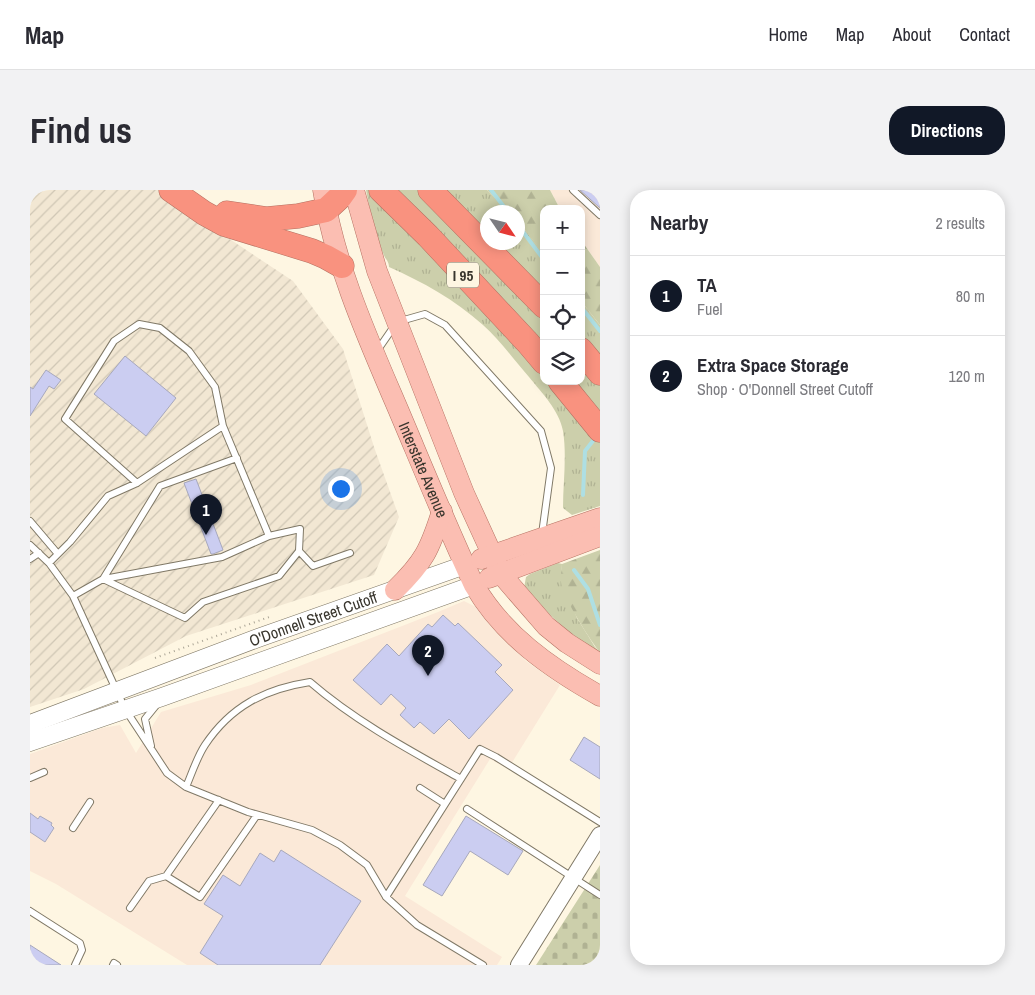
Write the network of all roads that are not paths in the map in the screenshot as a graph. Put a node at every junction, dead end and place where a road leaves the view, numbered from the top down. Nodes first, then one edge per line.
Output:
1 (345, 190) edge
2 (354, 190) edge
3 (381, 190) edge
4 (430, 190) edge
5 (573, 190) edge
6 (178, 195) edge
7 (324, 200) edge
8 (600, 215) edge
9 (342, 266) junction
10 (540, 302) edge
11 (397, 322) junction
12 (375, 355) junction
13 (585, 355) edge
14 (540, 357) edge
15 (600, 373) edge
16 (563, 385) edge
17 (223, 426) junction
18 (600, 430) edge
19 (237, 458) junction
20 (137, 483) junction
21 (442, 510) junction
22 (600, 518) edge
23 (30, 520) edge
24 (269, 536) junction
25 (600, 536) edge
26 (541, 538) junction
27 (30, 545) edge
28 (299, 552) junction
29 (39, 553) junction
30 (350, 553) dead end
31 (58, 554) junction
32 (492, 555) junction
33 (30, 559) edge
34 (49, 563) junction
35 (464, 565) junction
36 (501, 574) junction
37 (103, 579) junction
38 (474, 584) junction
39 (395, 590) junction
40 (72, 596) junction
41 (600, 664) edge
42 (117, 691) junction
43 (600, 696) edge
44 (162, 697) junction
45 (125, 709) junction
46 (30, 724) edge
47 (30, 742) edge
48 (152, 752) junction
49 (44, 772) dead end
50 (30, 778) edge
51 (461, 779) junction
52 (186, 787) junction
53 (420, 788) dead end
54 (219, 800) junction
55 (90, 802) dead end
56 (446, 804) junction
57 (467, 810) dead end
58 (256, 815) junction
59 (600, 822) edge
60 (74, 828) dead end
61 (600, 835) edge
62 (166, 876) junction
63 (573, 878) junction
64 (600, 896) edge
65 (386, 897) junction
66 (130, 908) dead end
67 (30, 911) edge
68 (75, 965) edge
69 (483, 965) edge
70 (519, 965) edge

1 - 7 highway
2 - 11 main road, Interstate Avenue
3 - 14 highway, I 95
4 - 10 highway, I 95
5 - 8 lane
6 - 7 highway
6 - 9 highway
7 - 9 main road, Interstate Avenue
9 - 12 main road, Interstate Avenue
11 - 12 lane
11 - 26 lane
11 - 32 main road, Interstate Avenue
12 - 21 main road, Interstate Avenue
13 - 15 highway
16 - 18 highway
17 - 19 lane
17 - 20 lane
17 - 20 lane
19 - 24 lane
19 - 37 lane
20 - 31 lane
21 - 35 main road, Interstate Avenue
21 - 39 main road
22 - 26 main road, O'Donnell Street Cutoff
23 - 31 lane
24 - 28 lane
24 - 37 lane
25 - 36 main road, O'Donnell Street Cutoff
26 - 32 main road, O'Donnell Street Cutoff
27 - 29 lane
28 - 30 lane
28 - 37 lane
29 - 33 lane
29 - 34 lane
31 - 34 lane
32 - 35 main road, O'Donnell Street Cutoff
32 - 36 main road, Interstate Avenue
34 - 40 lane
35 - 38 main road, Interstate Avenue
35 - 39 main road, O'Donnell Street Cutoff
36 - 38 main road, O'Donnell Street Cutoff
36 - 41 main road, Interstate Avenue
37 - 40 lane
38 - 43 main road, Interstate Avenue
38 - 44 main road, O'Donnell Street Cutoff
39 - 42 main road, O'Donnell Street Cutoff
40 - 42 lane
42 - 45 lane
42 - 46 main road, O'Donnell Street Cutoff
44 - 45 main road, O'Donnell Street Cutoff
44 - 48 lane
45 - 47 main road, O'Donnell Street Cutoff
45 - 48 lane
48 - 52 lane
49 - 50 lane
51 - 52 lane
51 - 56 lane
51 - 59 lane
52 - 54 lane
53 - 56 lane
54 - 58 lane
54 - 62 lane
55 - 60 lane
56 - 65 lane
57 - 63 lane
58 - 62 lane
58 - 65 lane
61 - 63 street
62 - 66 lane
63 - 64 lane
63 - 70 street
65 - 69 lane
67 - 68 lane

